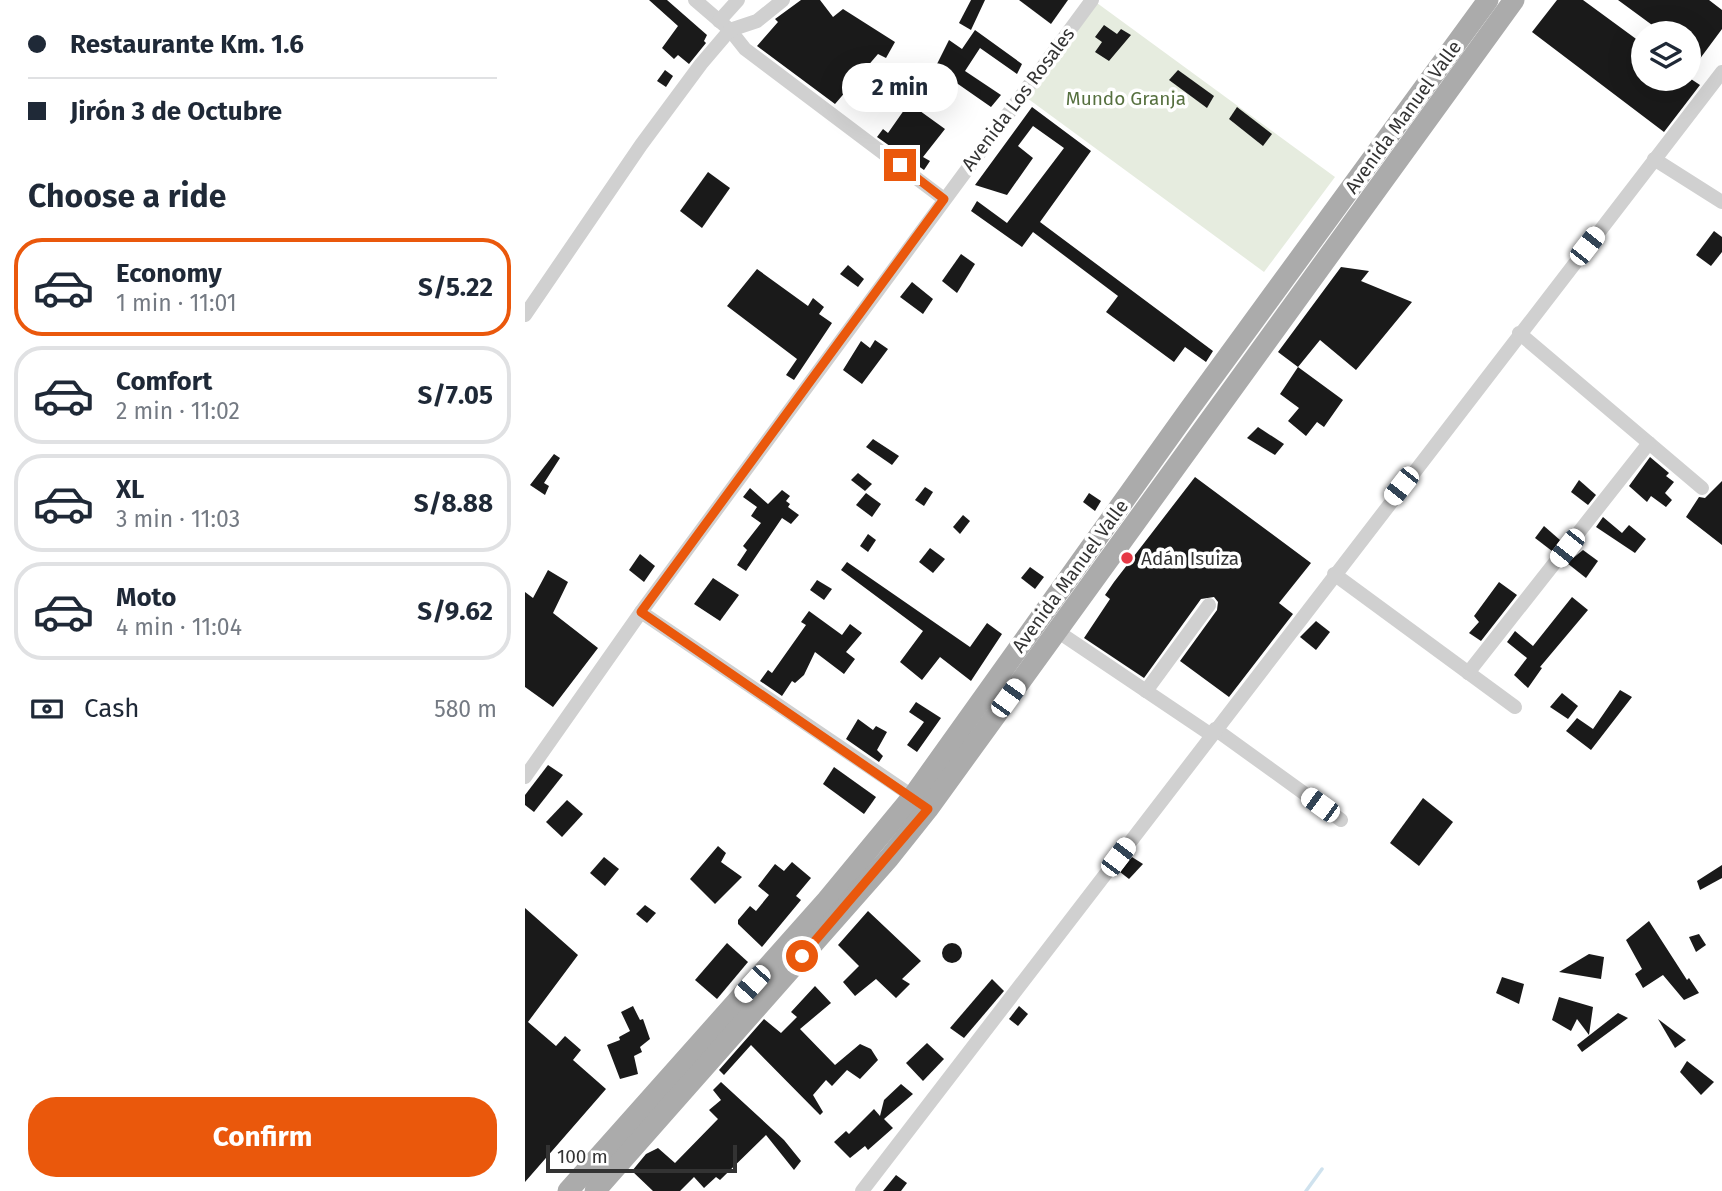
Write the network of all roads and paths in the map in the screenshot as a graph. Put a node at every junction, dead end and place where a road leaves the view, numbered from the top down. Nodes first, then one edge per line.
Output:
1 (695, 0) edge
2 (738, 0) edge
3 (783, 0) edge
4 (1092, 0) edge
5 (1488, 0) edge
6 (1514, 0) edge
7 (725, 26) junction
8 (1722, 72) edge
9 (1654, 159) junction
10 (944, 199) junction
11 (1722, 202) edge
12 (525, 315) edge
13 (1519, 333) junction
14 (1650, 443) junction
15 (1702, 488) dead end
16 (1334, 573) junction
17 (1209, 605) dead end
18 (641, 612) junction
19 (1057, 631) junction
20 (1468, 673) junction
21 (1146, 691) junction
22 (1515, 708) dead end
23 (1213, 732) junction
24 (525, 777) edge
25 (920, 802) junction
26 (1341, 820) dead end
27 (568, 1191) edge
28 (595, 1191) edge
29 (862, 1191) edge

1 - 7 street
2 - 7 street
3 - 7 street
4 - 10 street, Avenida Los Rosales
5 - 25 main road, Avenida Manuel Valle
6 - 19 main road, Avenida Manuel Valle
7 - 10 street
7 - 12 street
8 - 9 street
9 - 11 street
9 - 13 street
10 - 18 street, Avenida Los Rosales
13 - 14 street
13 - 16 street
14 - 15 street
14 - 20 street
16 - 20 street
16 - 23 street
17 - 21 street
18 - 24 street, Avenida Los Rosales
18 - 25 street
19 - 21 street
19 - 25 main road, Avenida Manuel Valle
20 - 22 street
21 - 23 street
23 - 26 street
23 - 29 street
25 - 27 main road, Avenida Manuel Valle
25 - 28 main road, Avenida Manuel Valle

